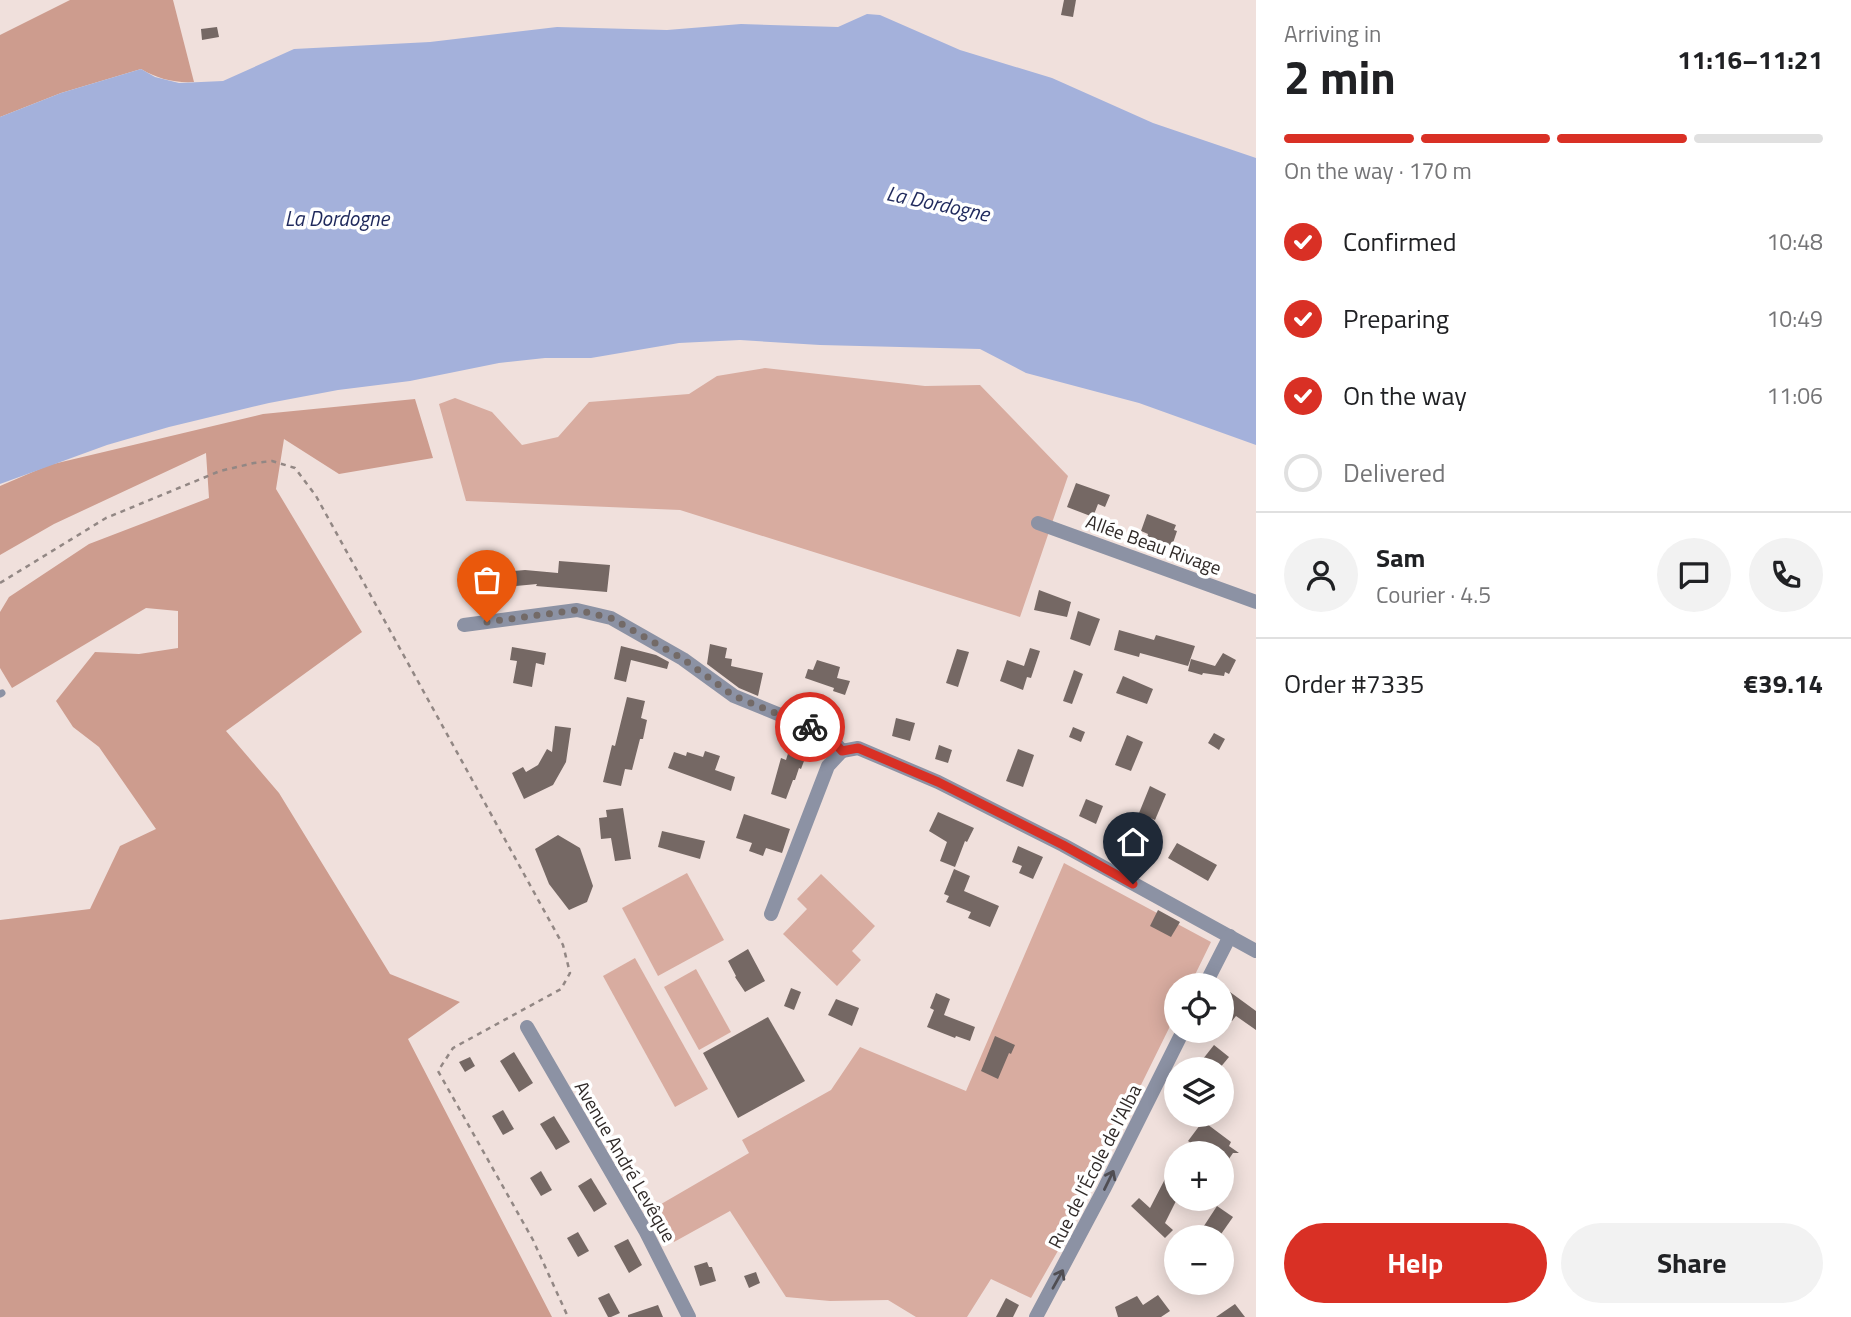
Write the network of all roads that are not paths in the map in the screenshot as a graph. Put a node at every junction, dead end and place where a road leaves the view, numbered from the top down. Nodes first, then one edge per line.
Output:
1 (1038, 523) dead end
2 (1256, 602) edge
3 (464, 625) dead end
4 (842, 751) junction
5 (771, 914) dead end
6 (1230, 936) junction
7 (1256, 951) edge
8 (1211, 973) edge
9 (527, 1027) dead end
10 (1177, 1043) edge
11 (689, 1317) edge
12 (1036, 1317) edge

1 - 2 street, Allée Beau Rivage
3 - 4 street
4 - 5 street
4 - 6 street
6 - 7 street
6 - 8 street
9 - 11 street, Avenue André Levêque
12 -> 10 street, Rue de l'École de l'Alba

